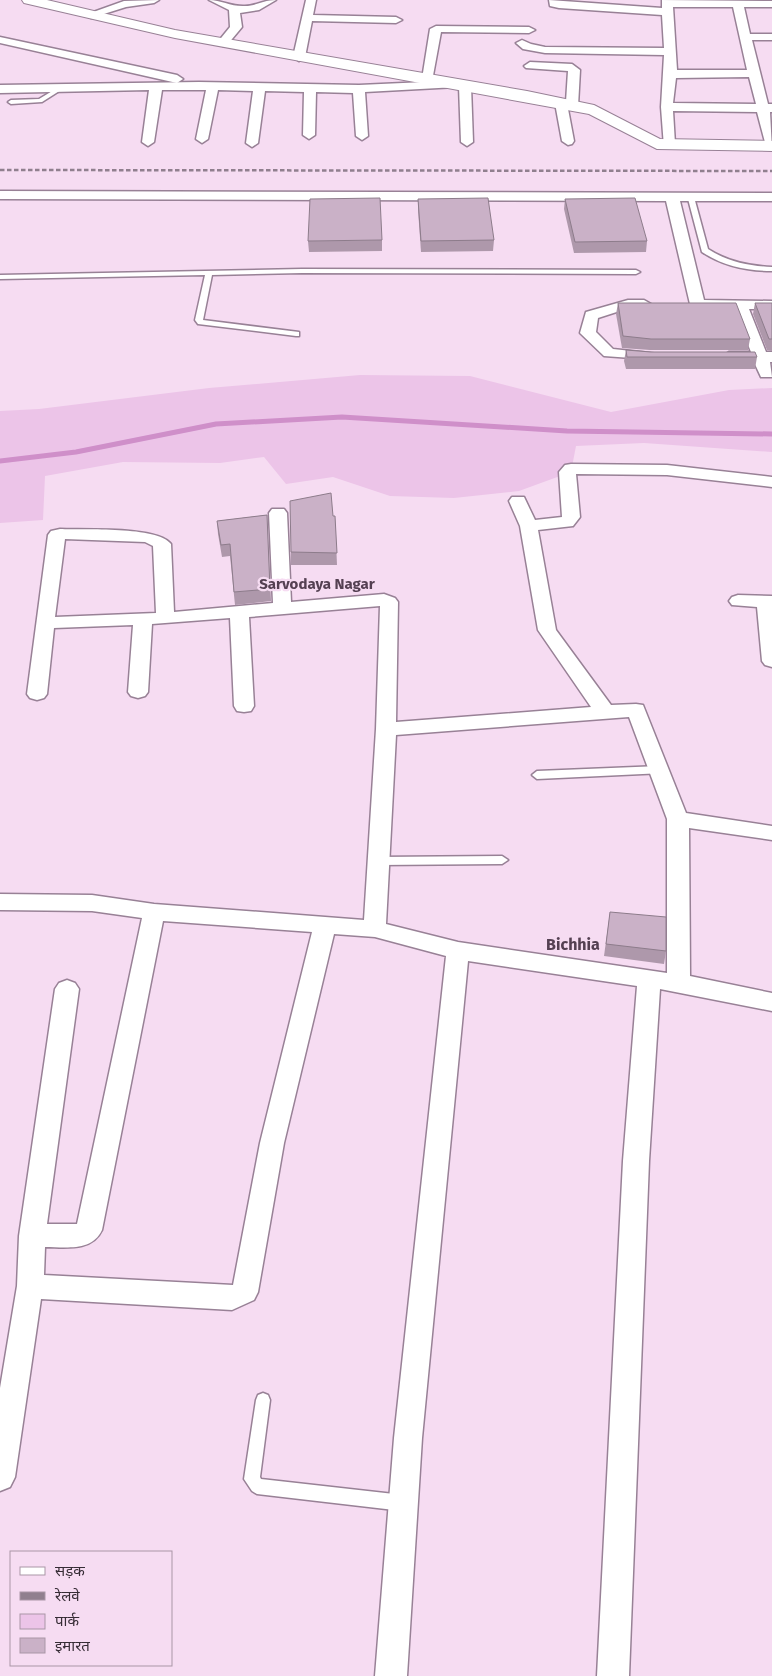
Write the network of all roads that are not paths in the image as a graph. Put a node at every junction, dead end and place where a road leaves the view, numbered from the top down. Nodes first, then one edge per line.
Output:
1 (29, 0) edge
2 (154, 0) edge
3 (214, 0) edge
4 (271, 0) edge
5 (311, 0) edge
6 (554, 0) edge
7 (772, 4) edge
8 (667, 5) edge
9 (738, 5) junction
10 (234, 11) junction
11 (91, 16) junction
12 (307, 18) junction
13 (396, 20) dead end
14 (529, 30) dead end
15 (745, 37) junction
16 (772, 37) edge
17 (0, 40) edge
18 (522, 42) dead end
19 (223, 43) junction
20 (670, 52) junction
21 (299, 57) junction
22 (530, 66) dead end
23 (671, 74) junction
24 (754, 74) junction
25 (428, 79) junction
26 (459, 85) junction
27 (199, 86) junction
28 (156, 87) junction
29 (213, 87) junction
30 (61, 88) junction
31 (259, 88) junction
32 (0, 89) edge
33 (310, 89) junction
34 (359, 89) junction
35 (11, 102) dead end
36 (566, 104) junction
37 (667, 107) junction
38 (766, 108) edge
39 (308, 135) dead end
40 (362, 136) dead end
41 (202, 139) dead end
42 (568, 141) dead end
43 (148, 142) dead end
44 (467, 142) dead end
45 (252, 143) dead end
46 (669, 144) junction
47 (772, 146) edge
48 (0, 195) edge
49 (672, 197) junction
50 (690, 197) junction
51 (772, 197) edge
52 (772, 269) edge
53 (636, 272) dead end
54 (209, 273) junction
55 (0, 277) edge
56 (657, 304) edge
57 (677, 304) edge
58 (697, 304) junction
59 (740, 305) junction
60 (772, 305) edge
61 (296, 334) dead end
62 (766, 356) edge
63 (668, 357) edge
64 (714, 357) edge
65 (767, 374) dead end
66 (772, 482) edge
67 (518, 501) dead end
68 (278, 513) dead end
69 (529, 526) junction
70 (738, 601) dead end
71 (769, 602) edge
72 (282, 608) junction
73 (239, 611) junction
74 (165, 618) junction
75 (143, 619) junction
76 (45, 623) junction
77 (772, 661) edge
78 (138, 692) dead end
79 (37, 694) dead end
80 (244, 706) dead end
81 (605, 712) junction
82 (386, 729) junction
83 (660, 770) junction
84 (536, 775) dead end
85 (678, 819) junction
86 (772, 833) edge
87 (502, 860) dead end
88 (378, 861) junction
89 (0, 902) edge
90 (154, 912) junction
91 (325, 926) junction
92 (375, 929) junction
93 (458, 950) junction
94 (649, 979) junction
95 (679, 984) junction
96 (67, 989) dead end
97 (772, 1002) edge
98 (32, 1236) junction
99 (30, 1286) junction
100 (263, 1400) dead end
101 (0, 1477) edge
102 (403, 1503) junction
103 (392, 1676) edge
104 (613, 1676) edge

1 - 11 street
2 - 11 street
3 - 10 street
4 - 10 street
5 - 12 street
6 - 8 street
7 - 9 street
8 - 9 street
8 - 20 street
9 - 15 street
10 - 19 street
11 - 19 street
12 - 13 street
12 - 21 street
14 - 25 street
15 - 16 street
15 - 24 street
17 - 27 street
18 - 20 street
19 - 21 street
20 - 23 street
21 - 25 street
22 - 36 street
23 - 24 street
23 - 37 street
24 - 38 street
25 - 26 street
26 - 34 street
26 - 36 street
26 - 44 street
27 - 28 street
27 - 29 street
28 - 30 street
28 - 43 street
29 - 31 street
29 - 41 street
30 - 32 street
30 - 35 lane
31 - 33 street
31 - 45 street
33 - 34 street
33 - 39 street
34 - 40 street
36 - 42 street
36 - 46 street
37 - 38 street
37 - 46 street
38 - 47 street
46 - 47 street
48 - 49 street
49 - 50 street
49 - 58 street
50 - 51 street
50 - 52 lane
53 - 54 lane
54 - 55 lane
54 - 61 lane
56 - 63 street
57 - 58 street
58 - 59 street
59 - 60 street
59 - 62 street
62 - 64 street
62 - 65 street
66 - 69 street
67 - 69 street
68 - 72 street
69 - 81 street
70 - 71 street
71 - 77 street
72 - 73 street
72 - 82 street
73 - 74 street
73 - 80 street
74 - 75 street
74 - 76 street
75 - 76 street
75 - 78 street
76 - 79 street
81 - 82 street
81 - 83 street
82 - 88 street
83 - 84 lane
83 - 85 street
85 - 86 street
85 - 95 street
87 - 88 lane
88 - 92 street
89 - 90 street
90 - 91 street
90 - 98 street
91 - 92 street
91 - 99 street
92 - 93 street
93 - 94 street
93 - 102 street
94 - 95 street
94 - 104 street
95 - 97 street
96 - 98 street
98 - 99 street
99 - 101 street
100 - 102 lane
102 - 103 street

